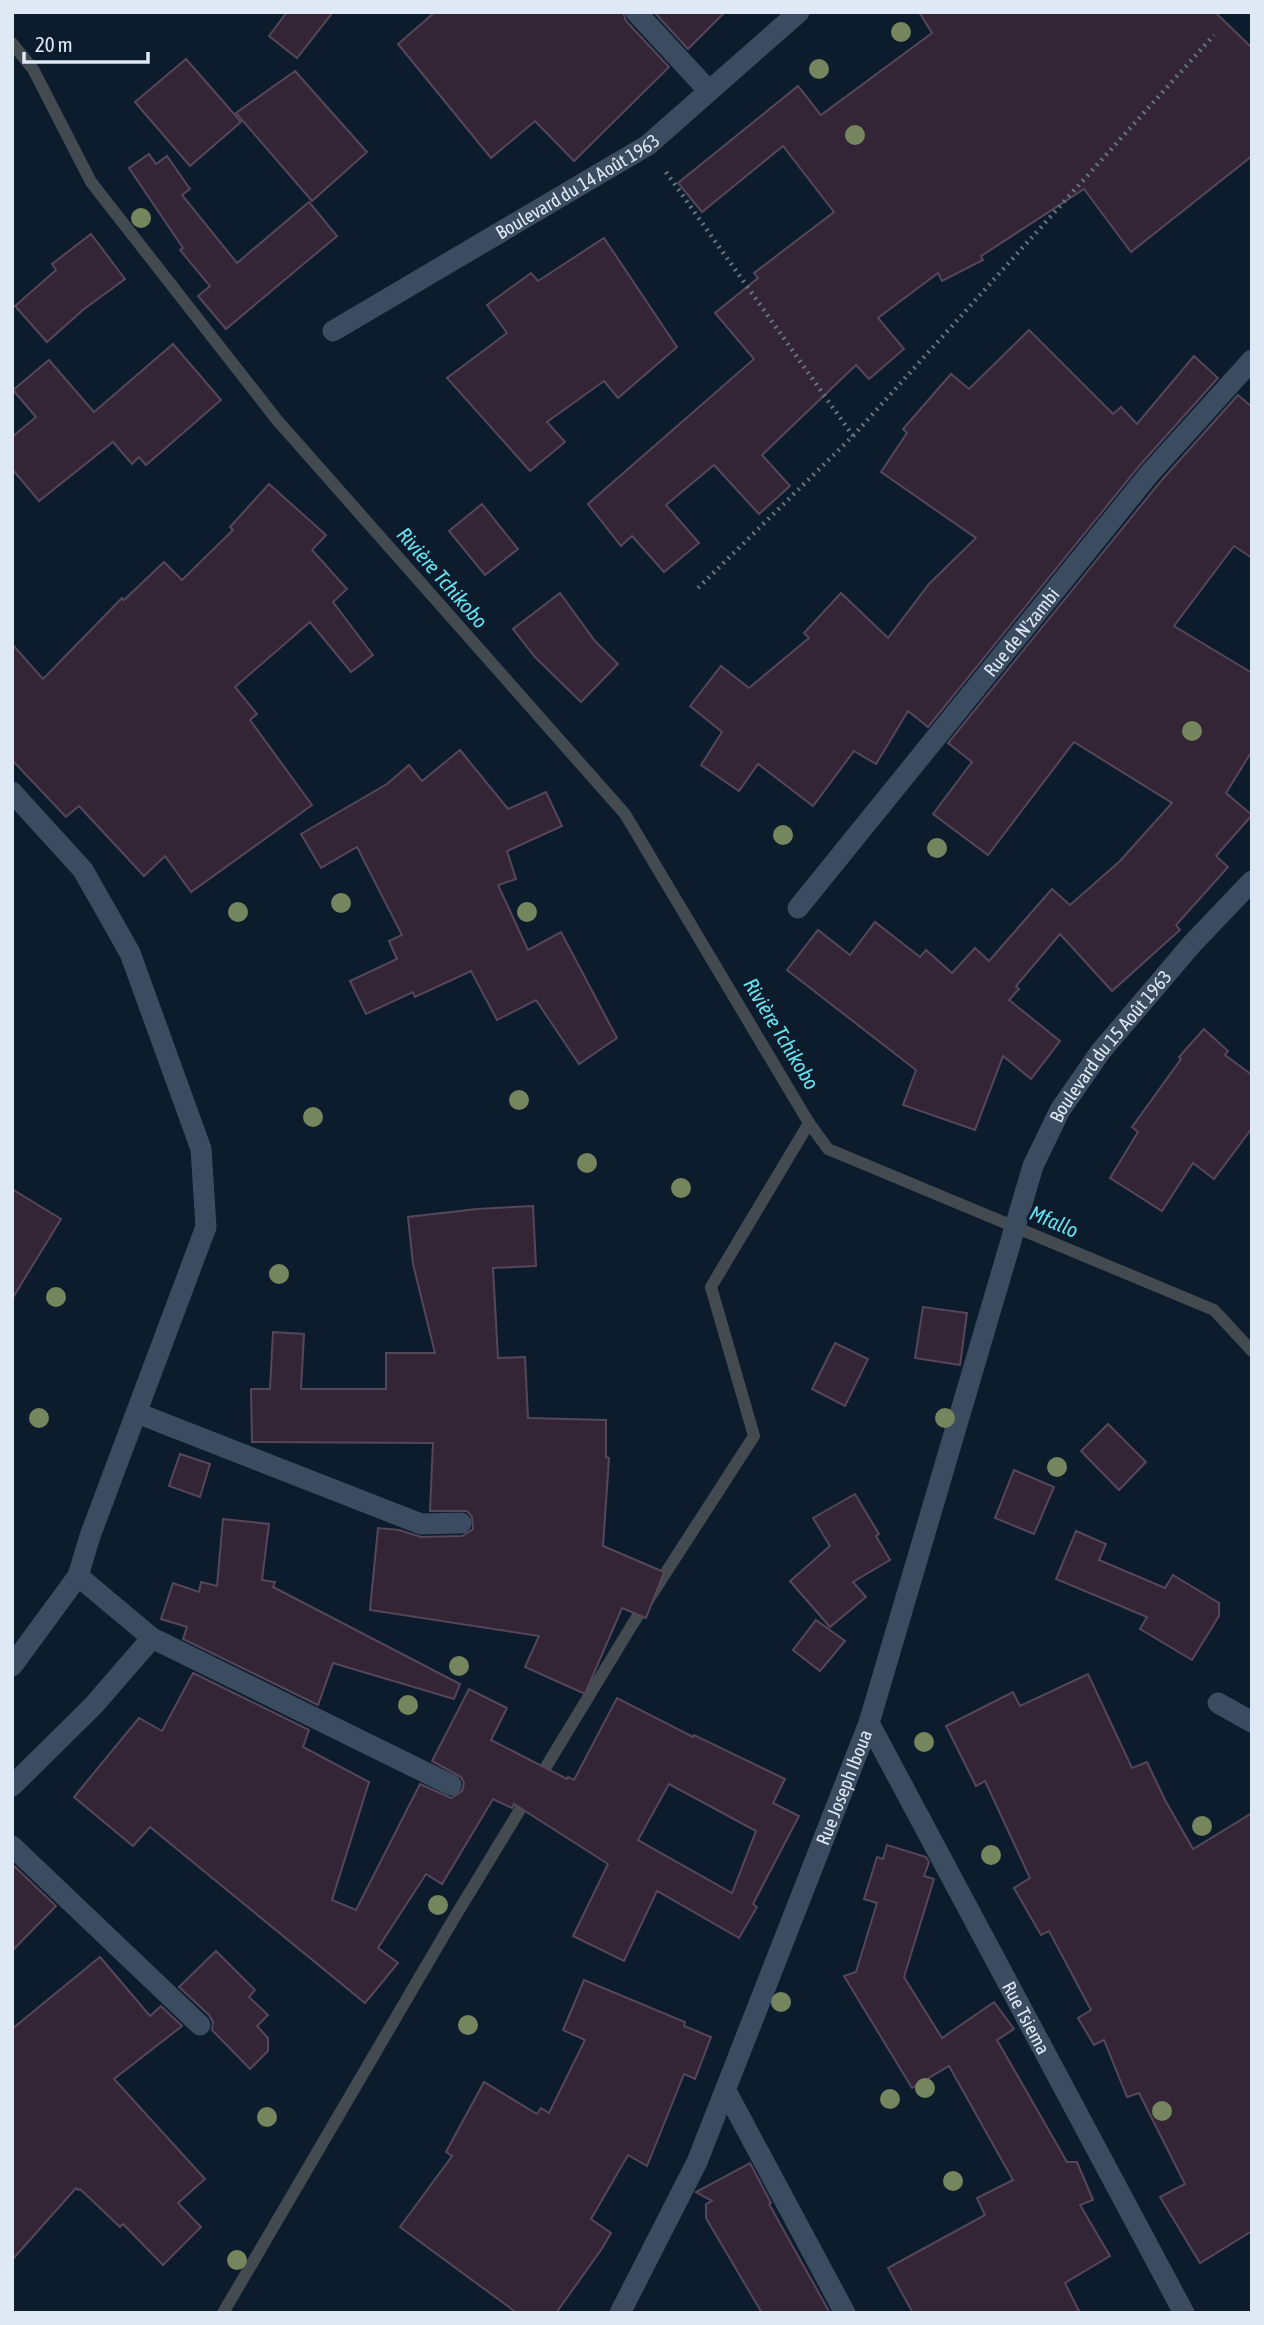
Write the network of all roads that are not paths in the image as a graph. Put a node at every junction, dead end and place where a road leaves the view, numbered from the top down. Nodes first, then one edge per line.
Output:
1 (636, 12) edge
2 (799, 12) edge
3 (709, 91) junction
4 (333, 331) dead end
5 (1252, 360) edge
6 (12, 792) edge
7 (1252, 881) edge
8 (798, 908) dead end
9 (1010, 1238) joint
10 (136, 1413) junction
11 (461, 1523) dead end
12 (78, 1576) junction
13 (152, 1638) junction
14 (12, 1666) edge
15 (1217, 1703) dead end
16 (1252, 1722) edge
17 (869, 1723) junction
18 (451, 1785) dead end
19 (12, 1786) edge
20 (12, 1846) edge
21 (200, 2025) dead end
22 (726, 2091) junction
23 (620, 2313) edge
24 (845, 2313) edge
25 (1184, 2313) edge

1 - 3 street
2 - 3 street, Boulevard du 14 Août 1963
3 - 4 street, Boulevard du 14 Août 1963
5 - 8 street, Rue de N'zambi
6 - 10 street
7 - 9 street, Boulevard du 15 Août 1963
9 - 17 street, Rue Joseph Iboua
10 - 11 street
10 - 12 street
12 - 13 street
12 - 14 street
13 - 18 street
13 - 19 street
15 - 16 street
17 - 22 street, Rue Joseph Iboua
17 - 25 street, Rue Tsiema
20 - 21 street
22 - 23 street, Rue Joseph Iboua
22 - 24 street

